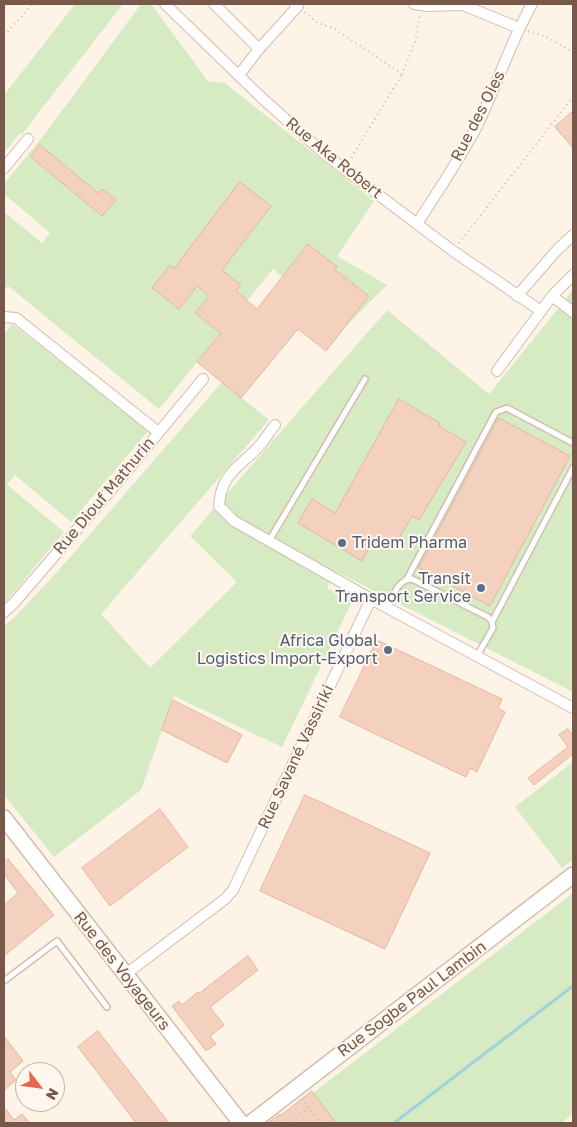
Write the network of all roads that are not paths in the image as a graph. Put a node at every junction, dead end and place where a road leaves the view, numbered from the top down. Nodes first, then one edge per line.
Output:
1 (165, 4) edge
2 (214, 4) edge
3 (532, 4) edge
4 (296, 5) edge
5 (418, 5) edge
6 (519, 28) junction
7 (259, 49) junction
8 (239, 75) junction
9 (28, 138) dead end
10 (4, 168) edge
11 (417, 224) junction
12 (573, 235) edge
13 (573, 275) edge
14 (517, 296) junction
15 (552, 296) junction
16 (541, 311) junction
17 (573, 312) edge
18 (4, 317) edge
19 (497, 371) dead end
20 (203, 379) dead end
21 (365, 379) dead end
22 (275, 425) dead end
23 (158, 432) junction
24 (573, 443) edge
25 (573, 468) edge
26 (269, 542) junction
27 (407, 579) junction
28 (371, 599) junction
29 (387, 608) junction
30 (4, 612) edge
31 (492, 622) junction
32 (477, 656) junction
33 (573, 708) edge
34 (4, 818) edge
35 (573, 875) edge
36 (126, 974) junction
37 (4, 981) edge
38 (107, 1007) dead end
39 (241, 1123) edge
40 (250, 1123) edge

1 - 8 street, Rue Aka Robert
2 - 7 street
3 - 6 street, Rue des Oies
4 - 7 street
5 - 6 street
6 - 11 street, Rue des Oies
7 - 8 street
8 - 11 street, Rue Aka Robert
9 - 10 street
11 - 14 street, Rue Aka Robert
12 - 14 street
13 - 15 street
14 - 16 street, Rue Aka Robert
15 - 16 street
15 - 17 street
16 - 19 street
18 - 23 street
20 - 23 street, Rue Diouf Mathurin
21 - 26 lane
22 - 26 street
23 - 30 street, Rue Diouf Mathurin
24 - 27 lane
25 - 31 lane
26 - 28 street
27 - 29 lane
27 - 31 lane
28 - 29 street
28 - 36 street, Rue Savané Vassiriki
29 - 32 street
31 - 32 lane
32 - 33 street
34 - 36 street, Rue des Voyageurs
35 - 40 street, Rue Sogbe Paul Lambin
36 - 39 street, Rue des Voyageurs
37 - 38 lane

